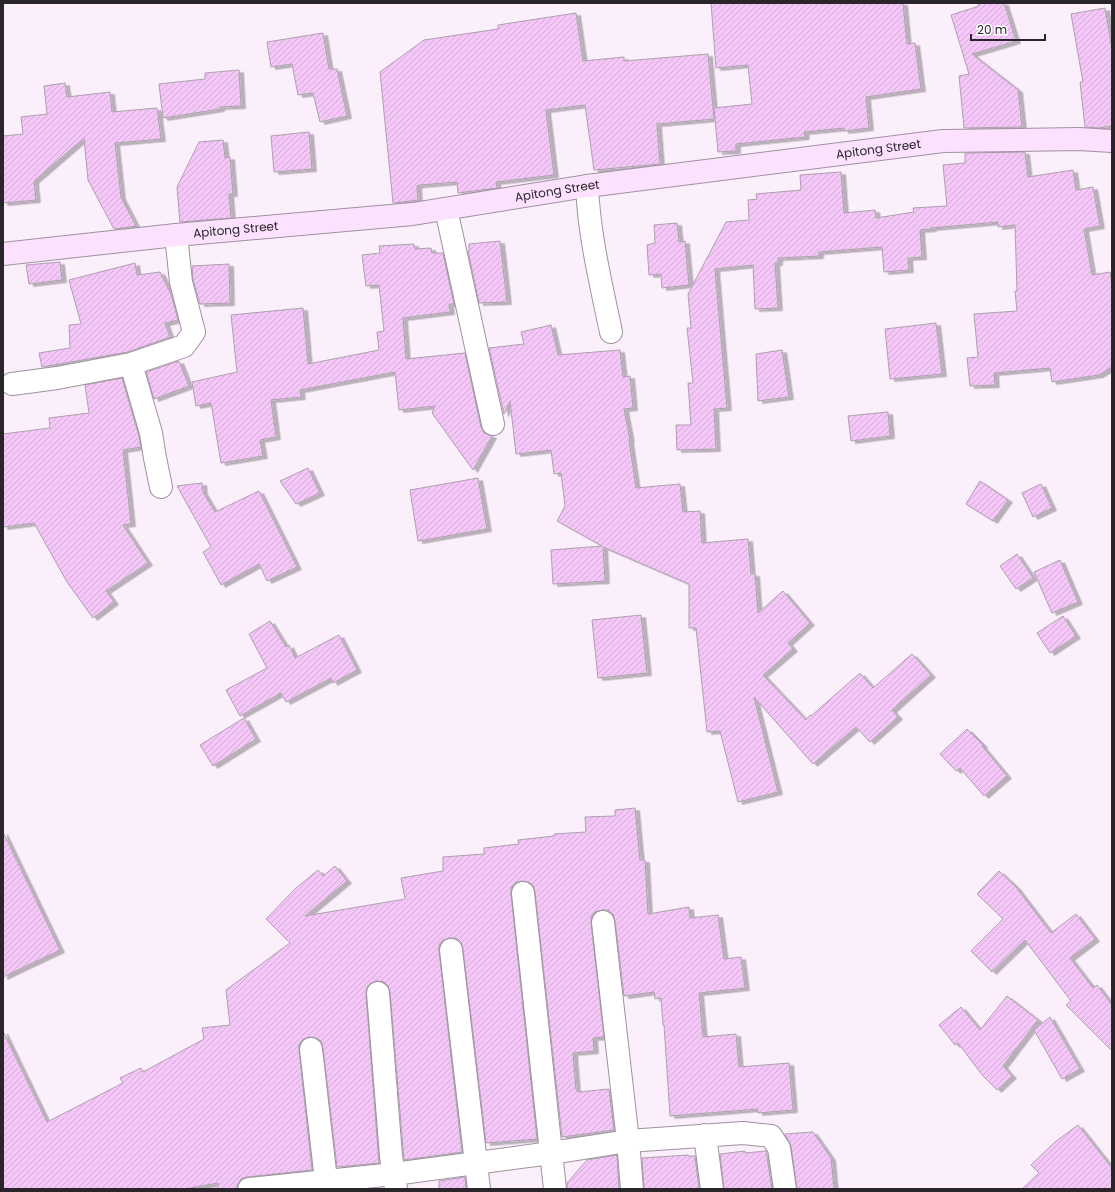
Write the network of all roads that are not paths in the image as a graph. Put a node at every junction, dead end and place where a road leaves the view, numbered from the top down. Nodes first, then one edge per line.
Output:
1 (1112, 141) edge
2 (588, 186) junction
3 (446, 209) junction
4 (176, 235) junction
5 (3, 254) edge
6 (611, 332) dead end
7 (131, 364) junction
8 (12, 384) dead end
9 (493, 424) dead end
10 (162, 486) dead end
11 (523, 893) dead end
12 (603, 922) dead end
13 (451, 950) dead end
14 (378, 993) dead end
15 (311, 1049) dead end
16 (705, 1135) junction
17 (628, 1141) junction
18 (551, 1153) junction
19 (476, 1162) junction
20 (395, 1181) edge
21 (326, 1184) edge
22 (249, 1189) edge
23 (479, 1189) edge
24 (555, 1189) edge
25 (632, 1189) edge
26 (712, 1189) edge
27 (784, 1189) edge

1 - 2 street, Apitong Street
2 - 3 street, Apitong Street
2 - 6 street
3 - 4 street, Apitong Street
3 - 9 street
4 - 5 street, Apitong Street
4 - 7 street
7 - 8 street
7 - 10 street
11 - 18 street
12 - 17 street
13 - 19 street
14 - 20 street
15 - 21 street
16 - 17 street
16 - 26 street
16 - 27 street
17 - 18 street
17 - 25 street
18 - 19 street
18 - 24 street
19 - 20 street
19 - 23 street
20 - 21 street
21 - 22 street

